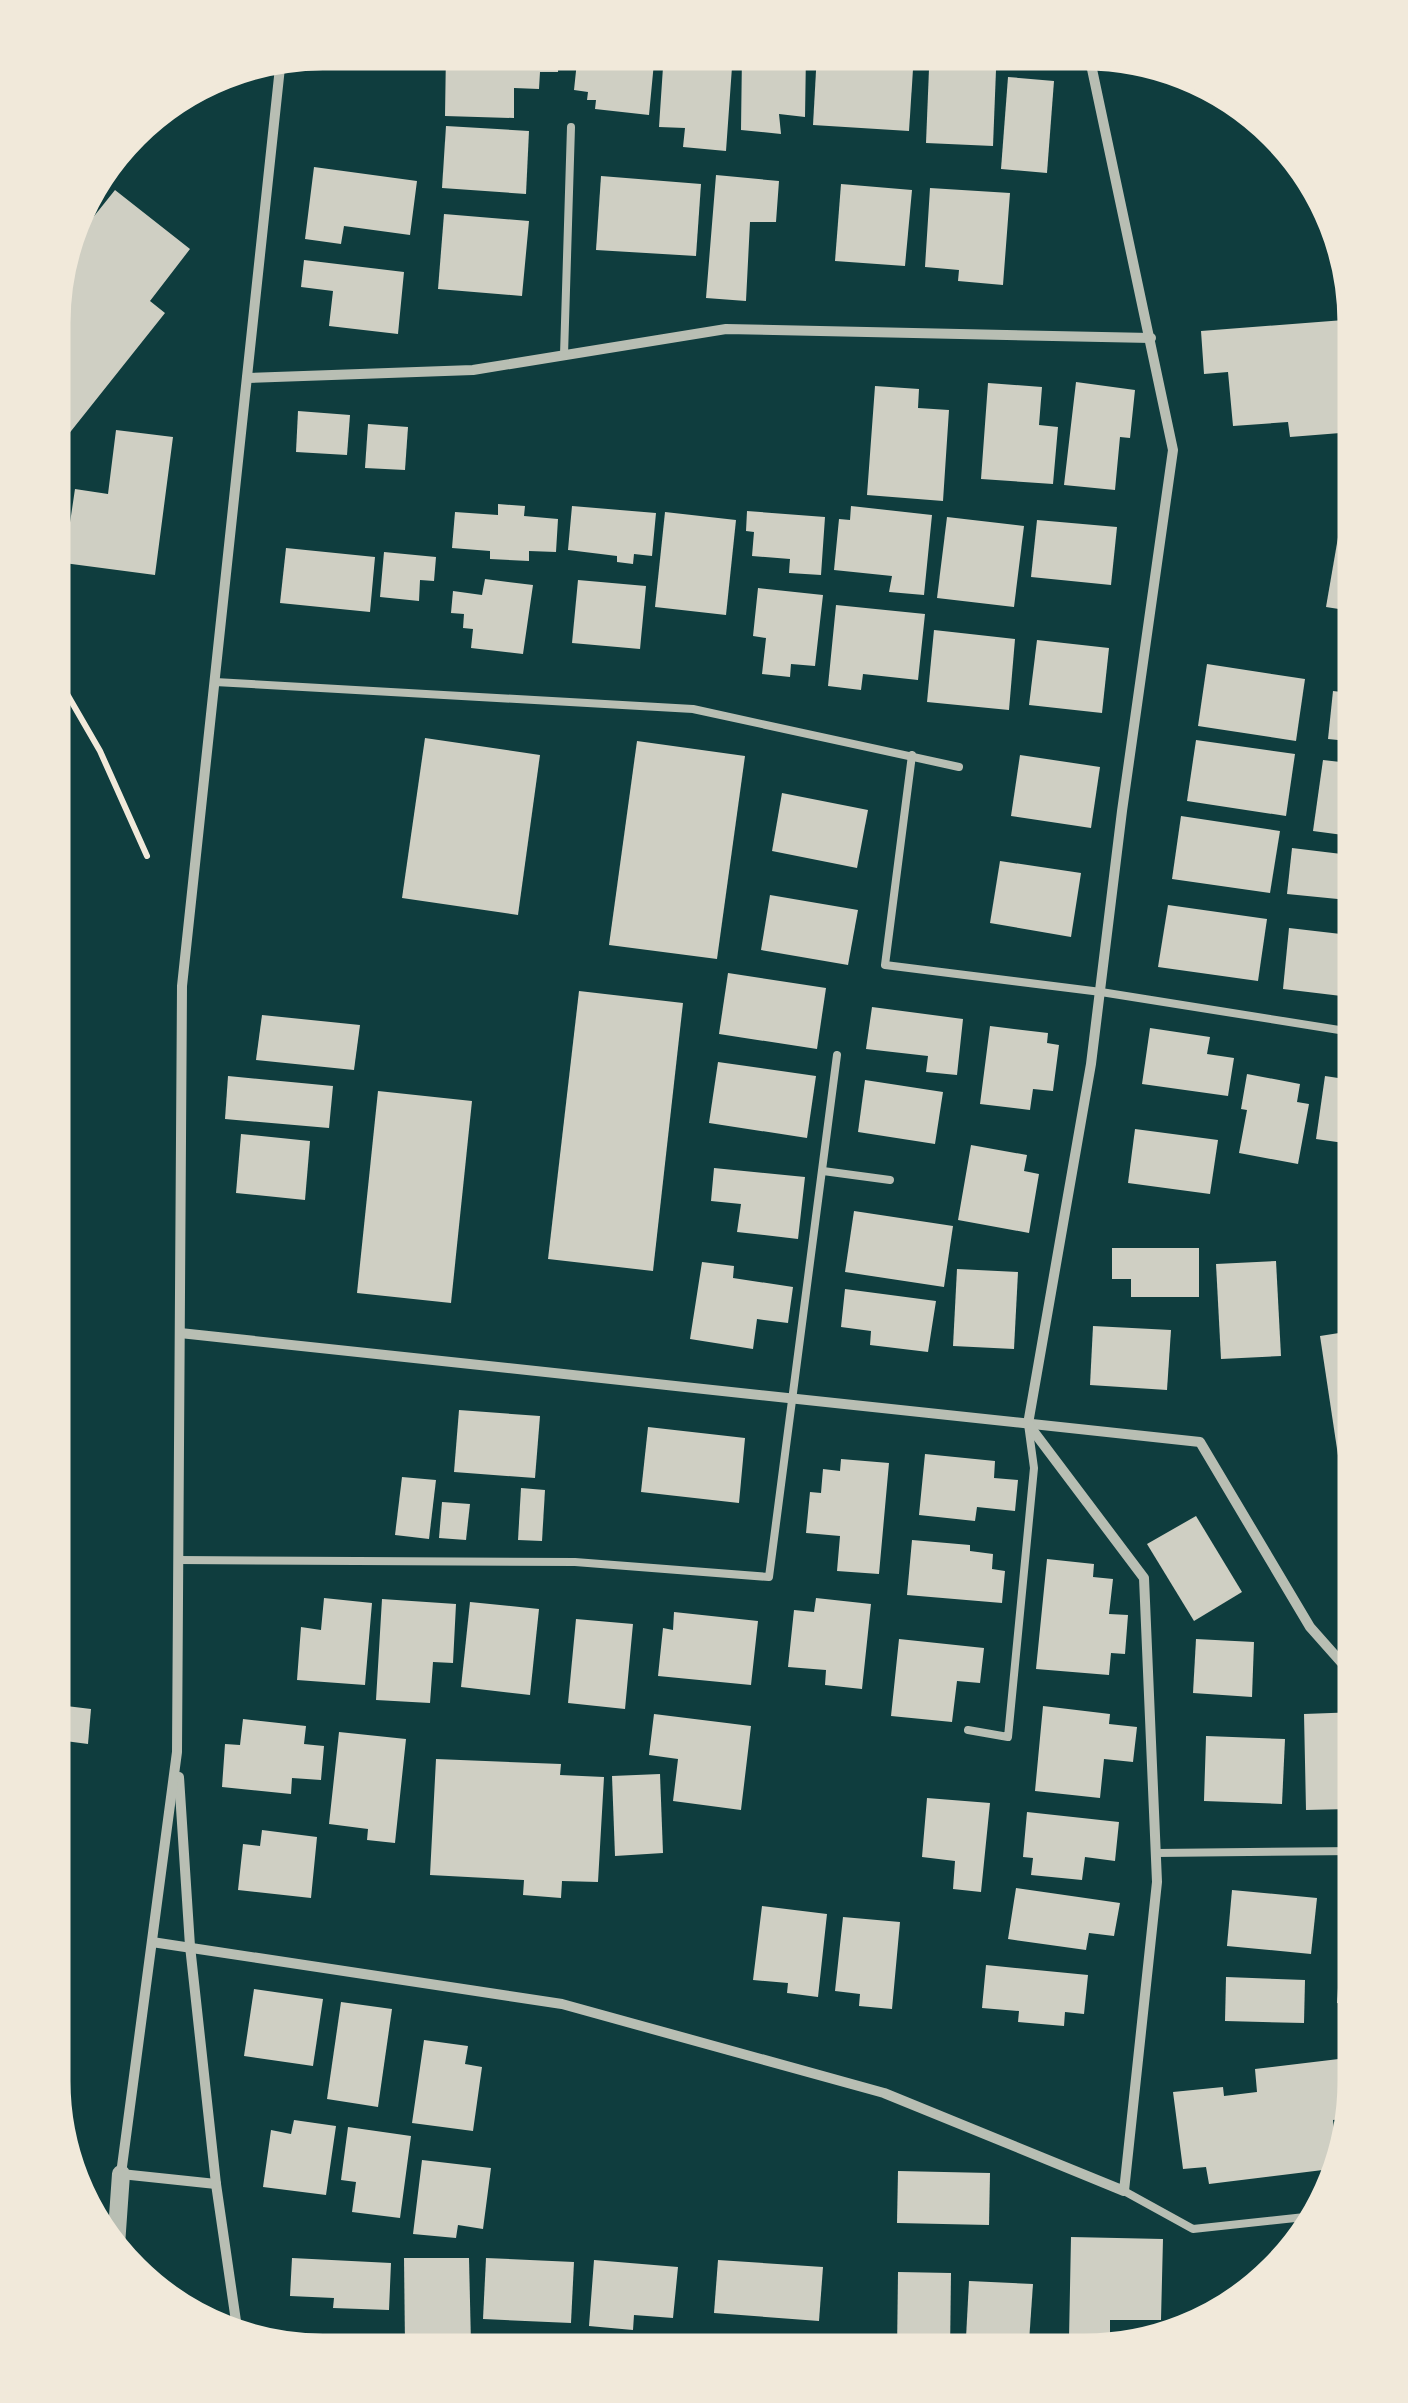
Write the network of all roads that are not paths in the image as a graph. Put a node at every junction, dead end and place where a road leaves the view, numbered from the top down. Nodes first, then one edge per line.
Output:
1 (1092, 68) edge
2 (280, 71) edge
3 (571, 127) dead end
4 (1150, 338) junction
5 (564, 355) junction
6 (247, 378) junction
7 (215, 682) junction
8 (912, 755) junction
9 (959, 766) dead end
10 (1101, 992) junction
11 (1340, 1030) edge
12 (837, 1055) dead end
13 (822, 1171) junction
14 (890, 1180) dead end
15 (180, 1333) junction
16 (793, 1400) junction
17 (1028, 1424) junction
18 (178, 1560) junction
19 (1340, 1661) edge
20 (968, 1730) dead end
21 (177, 1752) junction
22 (1340, 1851) edge
23 (1156, 1853) junction
24 (152, 1942) junction
25 (190, 1946) junction
26 (121, 2174) junction
27 (216, 2184) junction
28 (1124, 2190) junction
29 (1300, 2218) edge
30 (117, 2231) edge
31 (236, 2320) edge

1 - 4 street
2 - 6 street
3 - 5 lane
4 - 5 street
4 - 10 street
5 - 6 street
6 - 7 street
7 - 8 lane
7 - 15 street
8 - 9 lane
8 - 10 lane
10 - 11 lane
10 - 17 street
12 - 13 lane
13 - 14 lane
13 - 16 lane
15 - 16 street
15 - 18 street
16 - 17 street
16 - 18 lane
17 - 19 street
17 - 20 lane
17 - 23 street
18 - 21 street
21 - 24 street
21 - 25 street
22 - 23 lane
23 - 28 street
24 - 25 street
24 - 26 street
25 - 27 street
25 - 28 street
26 - 27 street
26 - 30 street
27 - 31 street
28 - 29 lane

